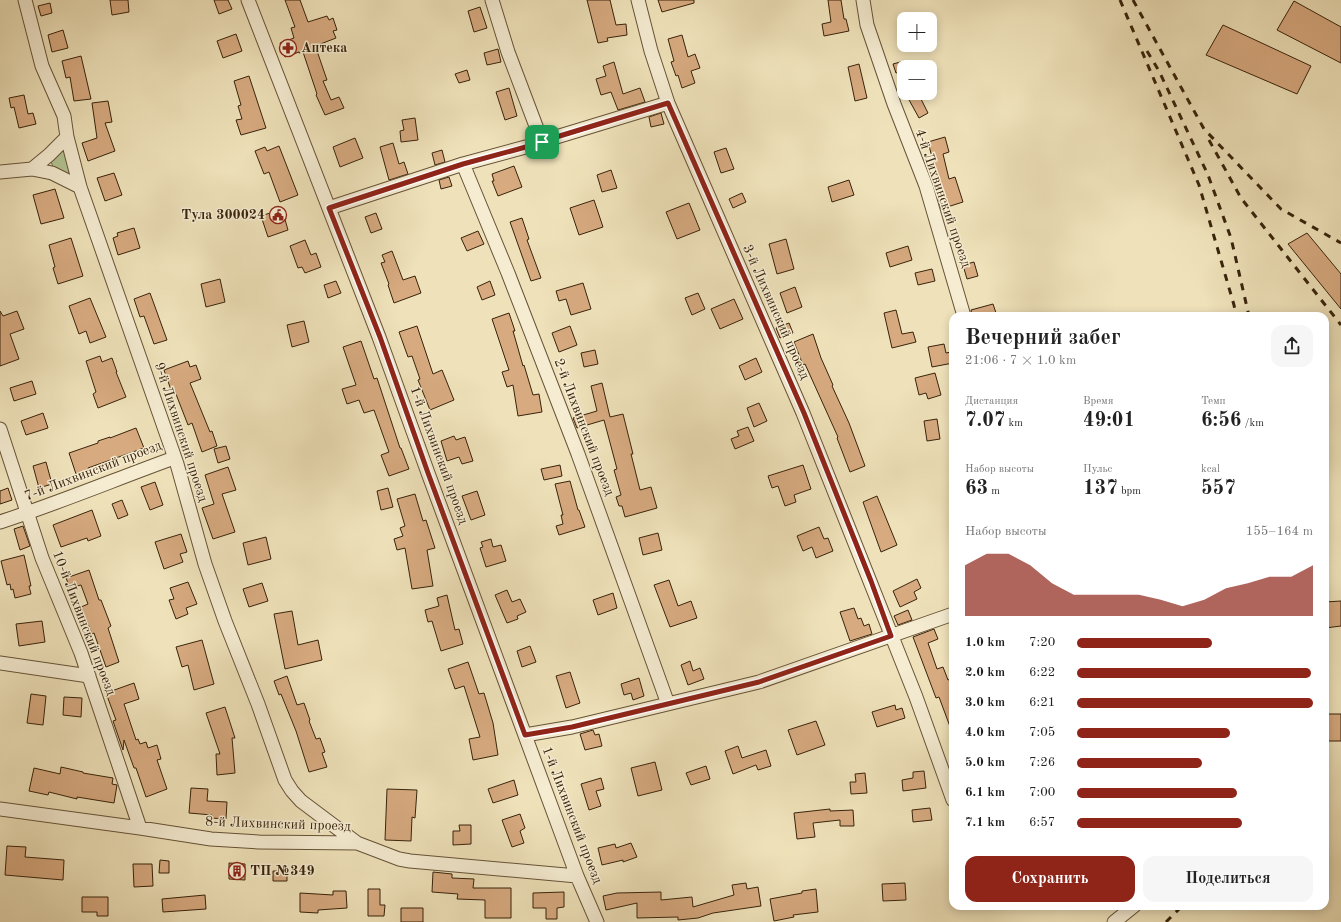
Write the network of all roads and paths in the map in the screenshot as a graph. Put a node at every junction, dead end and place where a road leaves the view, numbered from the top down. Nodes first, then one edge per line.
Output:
1 (25, 0) edge
2 (248, 0) edge
3 (492, 0) edge
4 (638, 0) edge
5 (863, 0) edge
6 (668, 103) junction
7 (67, 137) junction
8 (542, 142) junction
9 (463, 164) junction
10 (32, 168) junction
11 (0, 172) edge
12 (80, 187) junction
13 (329, 208) junction
14 (963, 312) edge
15 (0, 429) edge
16 (174, 458) junction
17 (27, 514) junction
18 (0, 522) edge
19 (949, 615) edge
20 (891, 636) junction
21 (0, 664) edge
22 (89, 676) junction
23 (668, 704) junction
24 (525, 735) junction
25 (949, 789) edge
26 (0, 809) edge
27 (140, 828) junction
28 (357, 843) junction
29 (577, 876) junction
30 (1129, 910) edge
31 (597, 922) edge
32 (1114, 922) edge

1 - 7 street, 9-й Лихвинский проезд
2 - 13 street, 1-й Лихвинский проезд
3 - 8 street
4 - 6 street, 3-й Лихвинский проезд
5 - 14 street, 4-й Лихвинский проезд
6 - 8 street
6 - 20 street, 3-й Лихвинский проезд
7 - 10 street
7 - 12 street, 9-й Лихвинский проезд
8 - 9 street
9 - 13 street
9 - 23 street, 2-й Лихвинский проезд
10 - 11 street
10 - 12 street
12 - 16 street, 9-й Лихвинский проезд
13 - 24 street, 1-й Лихвинский проезд
15 - 17 street, 10-й Лихвинский проезд
16 - 17 street, 7-й Лихвинский проезд
16 - 28 street, 9-й Лихвинский проезд
17 - 18 street, 7-й Лихвинский проезд
17 - 22 street, 10-й Лихвинский проезд
19 - 20 street
20 - 23 street
20 - 25 street, 3-й Лихвинский проезд
21 - 22 street
22 - 27 street, 10-й Лихвинский проезд
23 - 24 street
24 - 29 street, 1-й Лихвинский проезд
26 - 27 street, 8-й Лихвинский проезд
27 - 28 street, 8-й Лихвинский проезд
28 - 29 street, 8-й Лихвинский проезд
29 - 31 street, 1-й Лихвинский проезд
30 - 32 street

